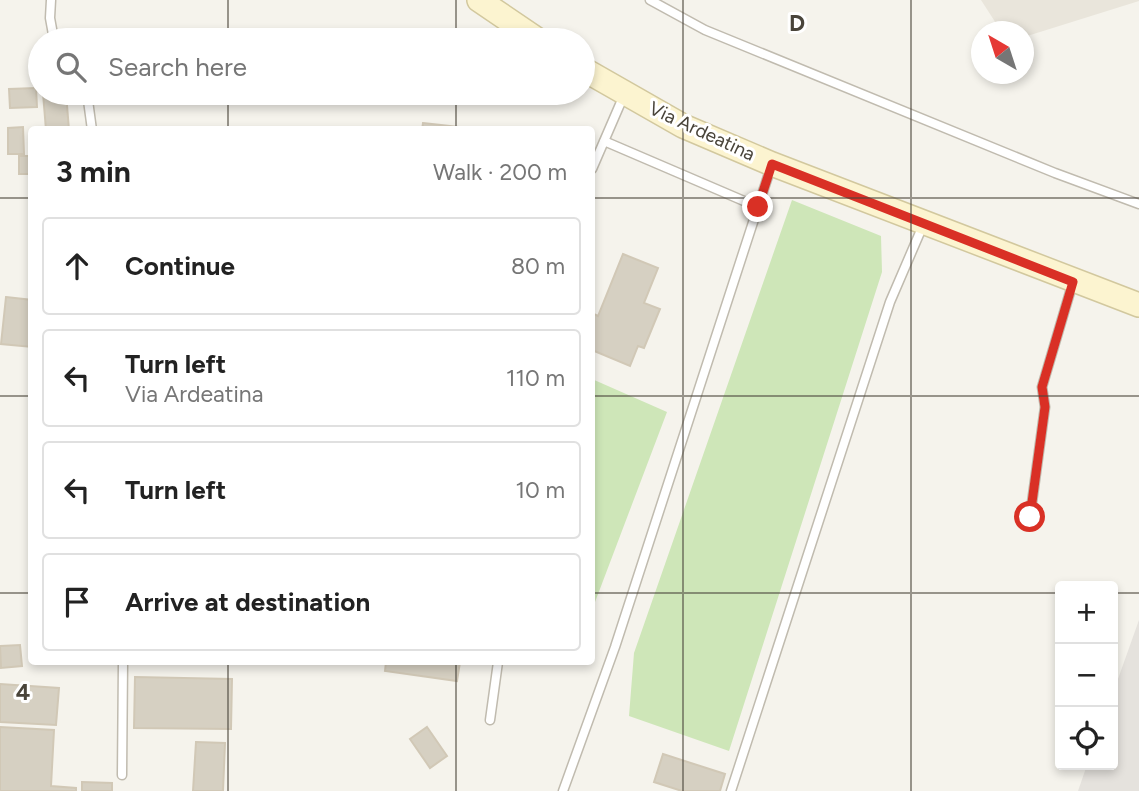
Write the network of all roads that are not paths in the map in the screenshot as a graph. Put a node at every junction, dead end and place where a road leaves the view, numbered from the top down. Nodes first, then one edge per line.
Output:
1 (51, 0) edge
2 (479, 0) edge
3 (650, 0) edge
4 (52, 28) edge
5 (520, 28) edge
6 (595, 76) edge
7 (625, 93) junction
8 (88, 105) edge
9 (91, 126) edge
10 (604, 141) junction
11 (595, 162) edge
12 (772, 164) junction
13 (1139, 204) edge
14 (758, 207) junction
15 (924, 223) junction
16 (1073, 282) junction
17 (1139, 305) edge
18 (1030, 517) dead end
19 (123, 665) edge
20 (498, 665) edge
21 (490, 720) dead end
22 (122, 775) dead end
23 (563, 791) edge
24 (731, 791) edge

1 - 4 lane
2 - 5 main road
3 - 13 lane
6 - 7 main road, Via Ardeatina
7 - 10 lane
7 - 12 main road, Via Ardeatina
8 - 9 lane
10 - 11 lane
10 - 14 lane
12 - 14 lane
12 - 15 main road, Via Ardeatina
14 - 23 lane
15 - 16 main road, Via Ardeatina
15 - 24 lane
16 - 17 main road, Via Ardeatina
16 - 18 lane
19 - 22 lane
20 - 21 lane

